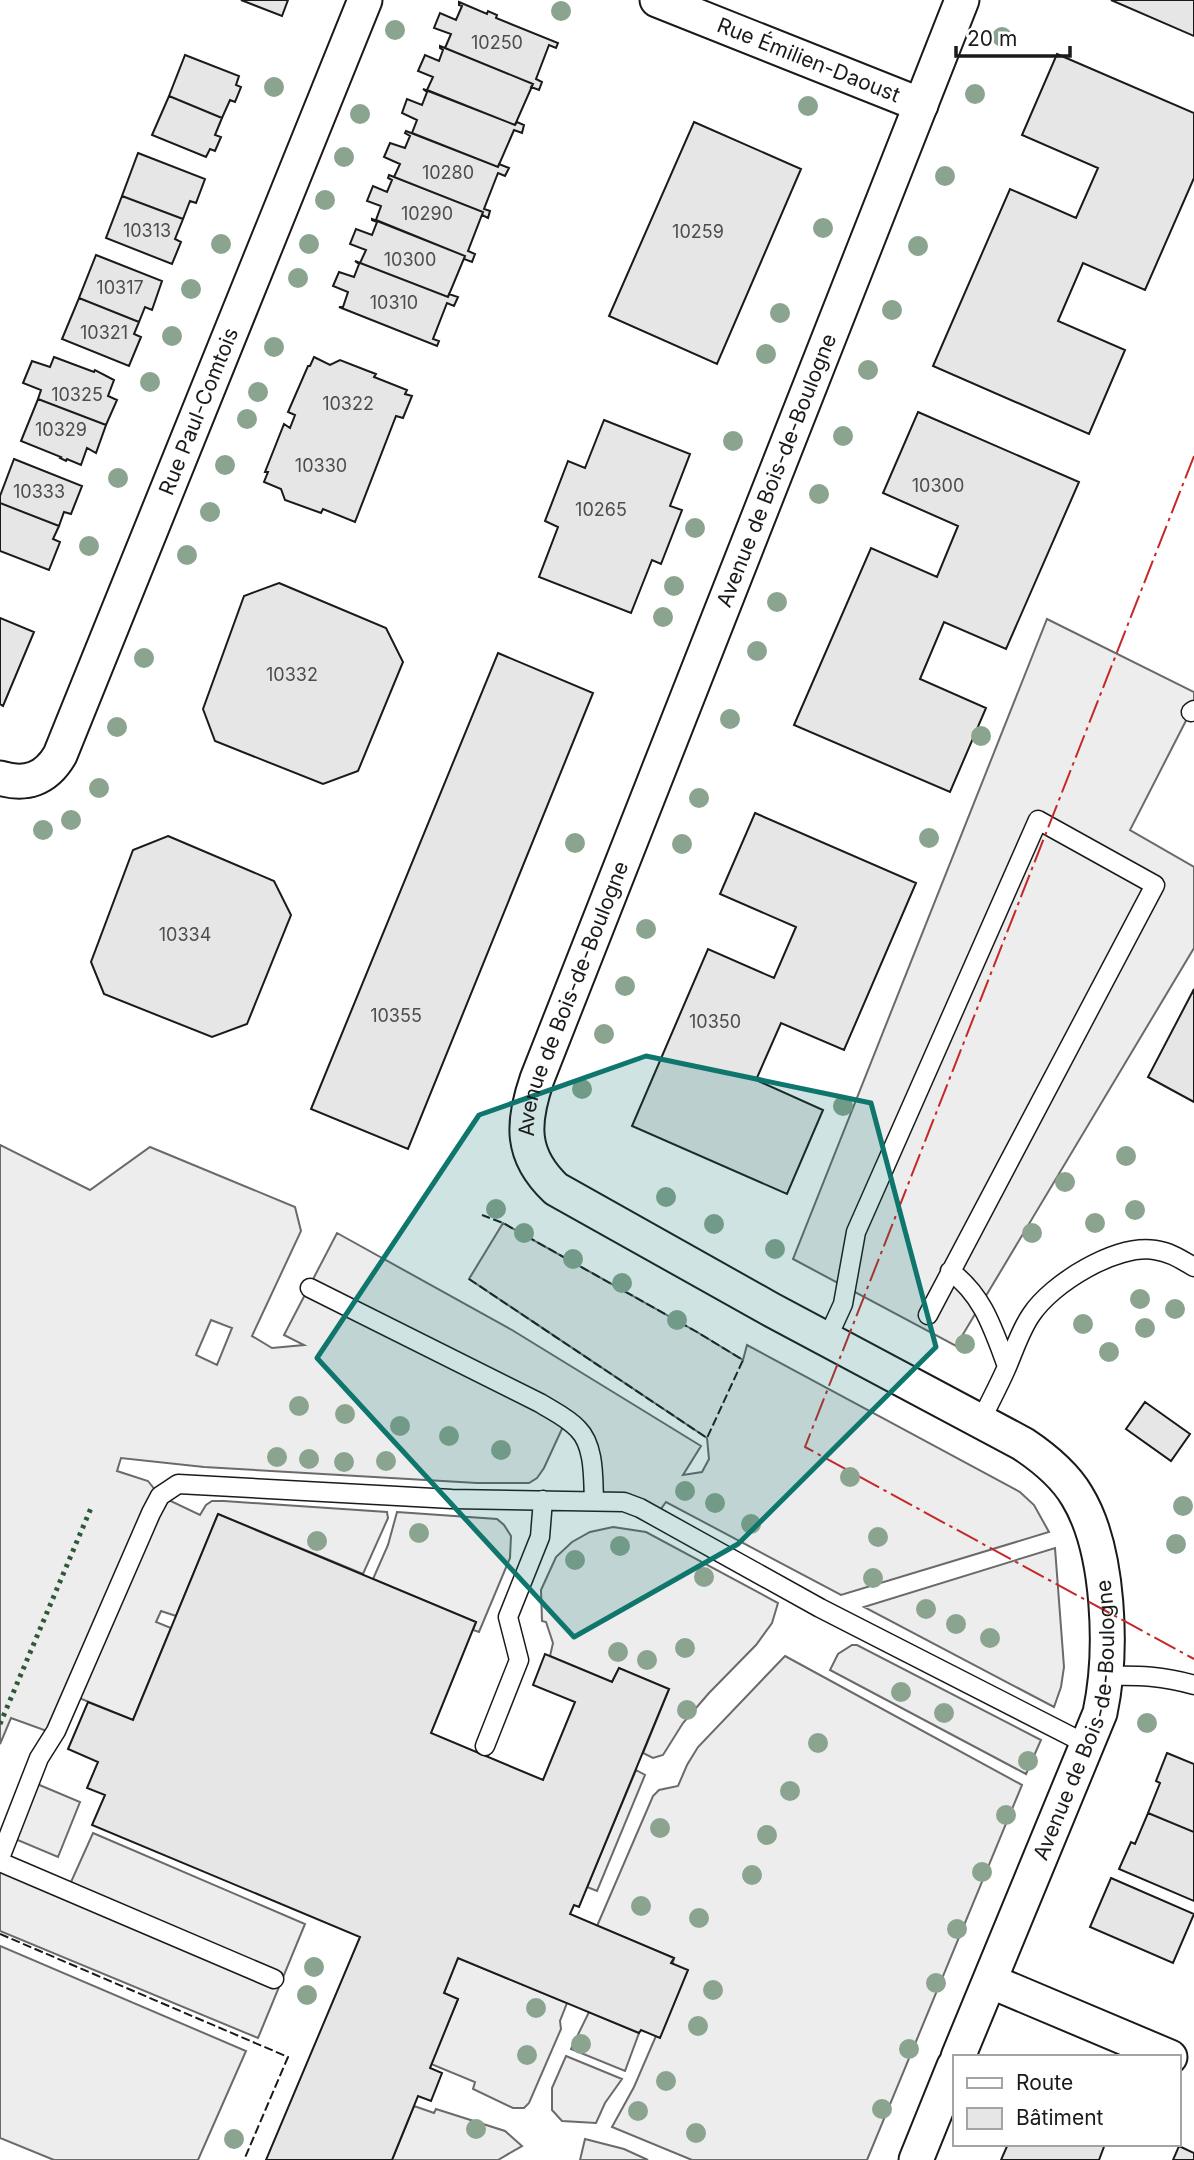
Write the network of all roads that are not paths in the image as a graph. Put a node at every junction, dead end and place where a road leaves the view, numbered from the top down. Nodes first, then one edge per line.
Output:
1 (365, 0) edge
2 (657, 0) edge
3 (962, 0) edge
4 (921, 106) junction
5 (0, 778) edge
6 (1194, 1268) edge
7 (950, 1272) junction
8 (310, 1288) dead end
9 (928, 1315) dead end
10 (827, 1339) junction
11 (1007, 1366) junction
12 (980, 1422) junction
13 (543, 1500) junction
14 (594, 1500) junction
15 (1107, 1676) junction
16 (1194, 1685) edge
17 (1088, 1745) junction
18 (485, 1746) dead end
19 (0, 1860) edge
20 (274, 1979) dead end
21 (990, 1981) junction
22 (959, 2055) edge
23 (1165, 2055) edge
24 (953, 2068) edge
25 (916, 2160) edge

1 - 5 street, Rue Paul-Comtois
2 - 4 street, Rue Émilien-Daoust
3 - 4 street, Avenue de Bois-de-Boulogne
4 - 10 street, Avenue de Bois-de-Boulogne
6 - 11 lane
7 - 9 lane
7 - 10 lane
7 - 11 lane
8 - 14 lane
10 - 12 street, Avenue de Bois-de-Boulogne
11 - 12 lane
12 - 15 street, Avenue de Bois-de-Boulogne
13 - 14 lane
13 - 18 lane
13 - 19 lane
14 - 17 lane
15 - 16 lane
15 - 17 street, Avenue de Bois-de-Boulogne
17 - 21 street, Avenue de Bois-de-Boulogne
19 - 20 lane
21 - 22 street, Avenue de Bois-de-Boulogne
21 - 23 street
24 - 25 street

